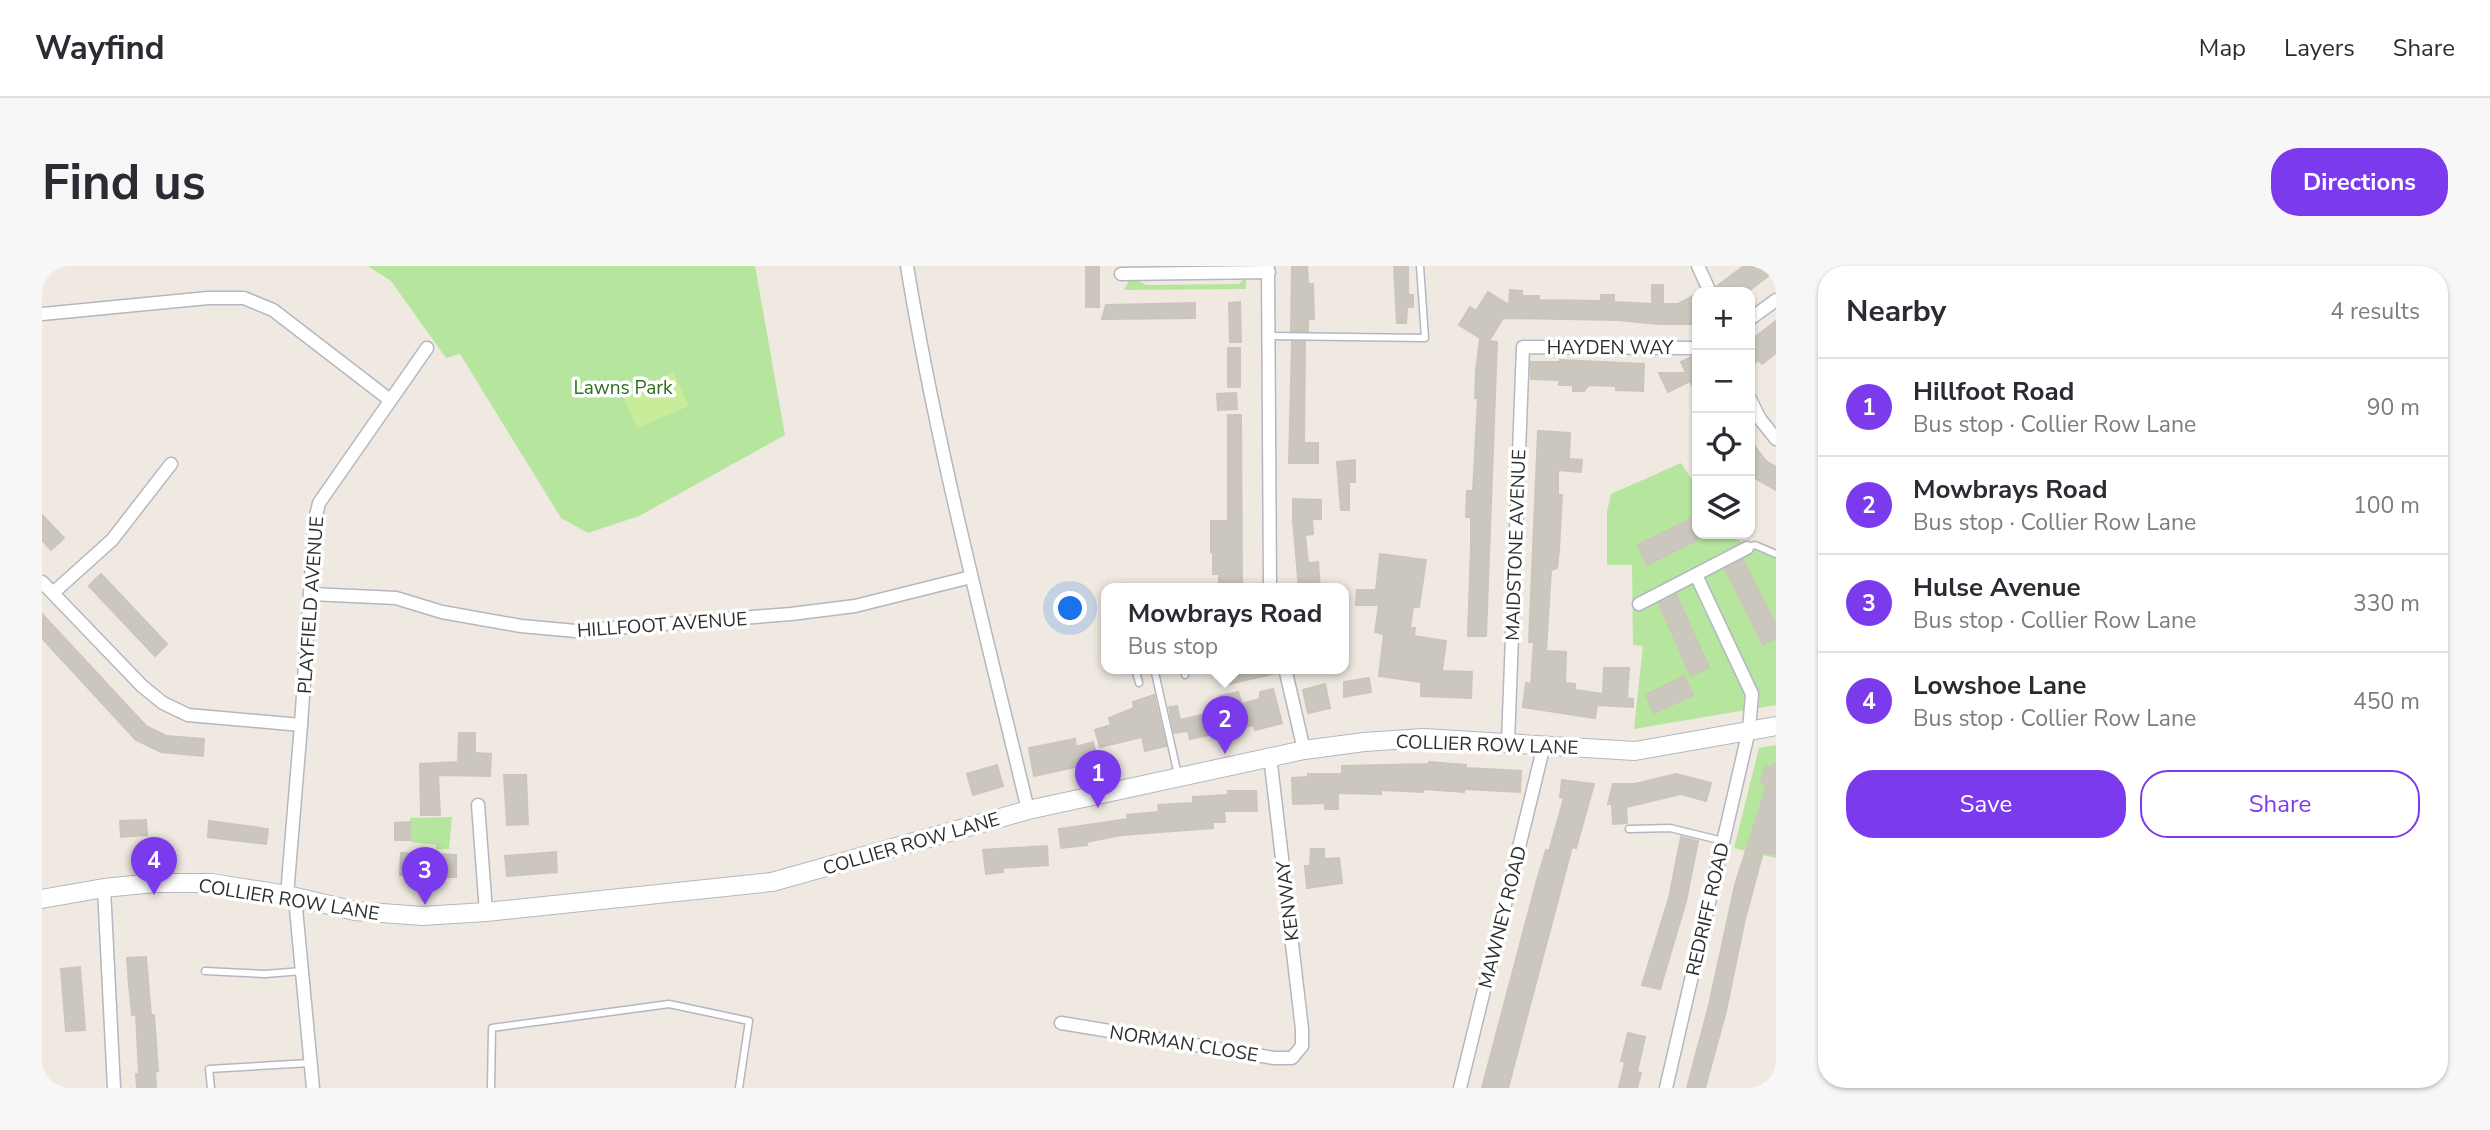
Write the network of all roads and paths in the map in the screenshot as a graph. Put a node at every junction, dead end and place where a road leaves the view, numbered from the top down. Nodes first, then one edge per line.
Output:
1 (907, 266) edge
2 (1420, 266) edge
3 (1698, 266) edge
4 (1268, 269) edge
5 (1120, 270) edge
6 (1708, 287) edge
7 (1776, 300) edge
8 (42, 314) edge
9 (1755, 315) edge
10 (1270, 336) junction
11 (1523, 347) joint
12 (427, 348) dead end
13 (1692, 348) edge
14 (390, 400) junction
15 (1755, 409) edge
16 (1776, 439) edge
17 (171, 464) dead end
18 (1747, 548) joint
19 (1776, 554) edge
20 (1696, 575) junction
21 (971, 577) junction
22 (42, 582) edge
23 (1270, 583) edge
24 (53, 593) junction
25 (311, 594) junction
26 (1639, 604) dead end
27 (1137, 674) edge
28 (1155, 674) edge
29 (1286, 674) edge
30 (1139, 683) dead end
31 (301, 725) junction
32 (1776, 726) edge
33 (1749, 730) junction
34 (1508, 742) junction
35 (1544, 746) junction
36 (1304, 750) junction
37 (1270, 756) junction
38 (1179, 777) junction
39 (478, 805) dead end
40 (1028, 810) junction
41 (1629, 829) dead end
42 (1723, 841) junction
43 (104, 888) junction
44 (291, 897) junction
45 (42, 899) edge
46 (486, 912) junction
47 (205, 971) dead end
48 (302, 971) junction
49 (1060, 1023) dead end
50 (1302, 1046) joint
51 (310, 1063) junction
52 (114, 1088) edge
53 (211, 1088) edge
54 (313, 1088) edge
55 (491, 1088) edge
56 (740, 1088) edge
57 (1460, 1088) edge
58 (1666, 1088) edge

1 - 21 street
2 - 10 lane
3 - 6 street
4 - 5 street
4 - 10 street
7 - 9 street
8 - 14 street
10 - 23 street
11 - 13 street, HAYDEN WAY
11 - 34 street, MAIDSTONE AVENUE
12 - 14 street, PLAYFIELD AVENUE
14 - 25 street, PLAYFIELD AVENUE
15 - 16 street
17 - 24 street
18 - 19 lane
18 - 20 street
20 - 26 street
20 - 33 street, REDRIFF ROAD
21 - 25 street, HILLFOOT AVENUE
21 - 40 street
22 - 24 street
24 - 31 street
25 - 31 street, PLAYFIELD AVENUE
27 - 30 lane
28 - 38 lane
29 - 36 street
31 - 44 street, PLAYFIELD AVENUE
32 - 33 main road, COLLIER ROW LANE
33 - 35 main road, COLLIER ROW LANE
33 - 42 street, REDRIFF ROAD
34 - 35 main road, COLLIER ROW LANE
34 - 36 main road, COLLIER ROW LANE
35 - 57 street, MAWNEY ROAD
36 - 37 main road, COLLIER ROW LANE
37 - 38 main road, COLLIER ROW LANE
37 - 50 street, KENWAY
38 - 40 main road, COLLIER ROW LANE
39 - 46 street
40 - 46 main road, COLLIER ROW LANE
41 - 42 lane
42 - 58 street, REDRIFF ROAD
43 - 44 main road, COLLIER ROW LANE
43 - 45 main road, COLLIER ROW LANE
43 - 52 street
44 - 46 main road, COLLIER ROW LANE
44 - 48 street, PLAYFIELD AVENUE
47 - 48 lane
48 - 51 street, PLAYFIELD AVENUE
49 - 50 street, NORMAN CLOSE
51 - 53 lane
51 - 54 street, PLAYFIELD AVENUE
55 - 56 lane

